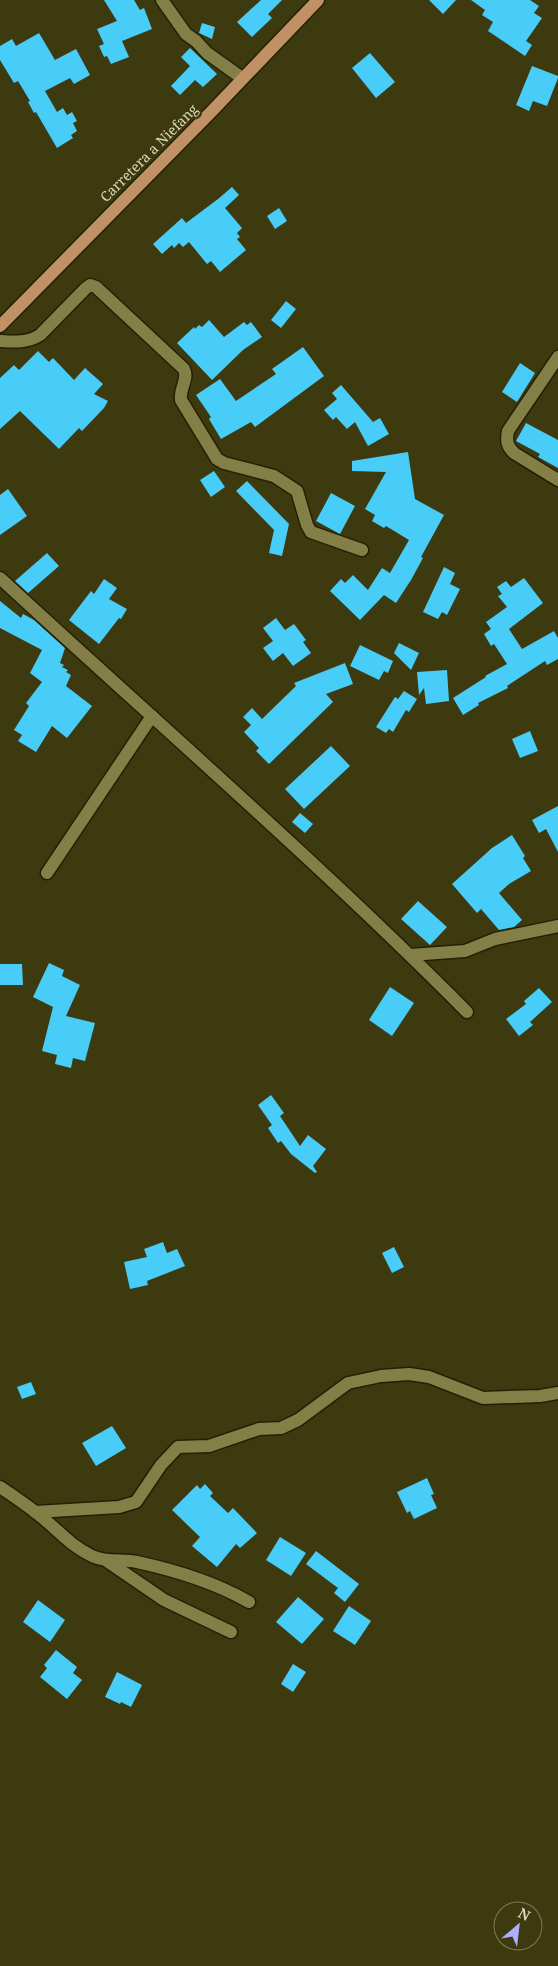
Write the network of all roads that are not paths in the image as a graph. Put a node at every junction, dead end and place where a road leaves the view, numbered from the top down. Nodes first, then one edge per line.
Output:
1 (162, 0) edge
2 (318, 0) edge
3 (242, 78) junction
4 (0, 326) edge
5 (0, 341) edge
6 (558, 357) edge
7 (558, 480) edge
8 (362, 550) dead end
9 (0, 578) edge
10 (152, 716) junction
11 (47, 873) dead end
12 (558, 926) edge
13 (410, 955) junction
14 (467, 1012) dead end
15 (558, 1393) edge
16 (0, 1487) edge
17 (35, 1512) junction
18 (107, 1561) junction
19 (249, 1602) dead end
20 (231, 1632) dead end

1 - 3 street
2 - 3 main road, Carretera a Niefang
3 - 4 main road, Carretera a Niefang
5 - 8 street
6 - 7 street
9 - 10 street
10 - 11 street
10 - 13 street
12 - 13 street
13 - 14 street
15 - 17 street
16 - 17 street
17 - 18 street
18 - 19 street
18 - 20 street

